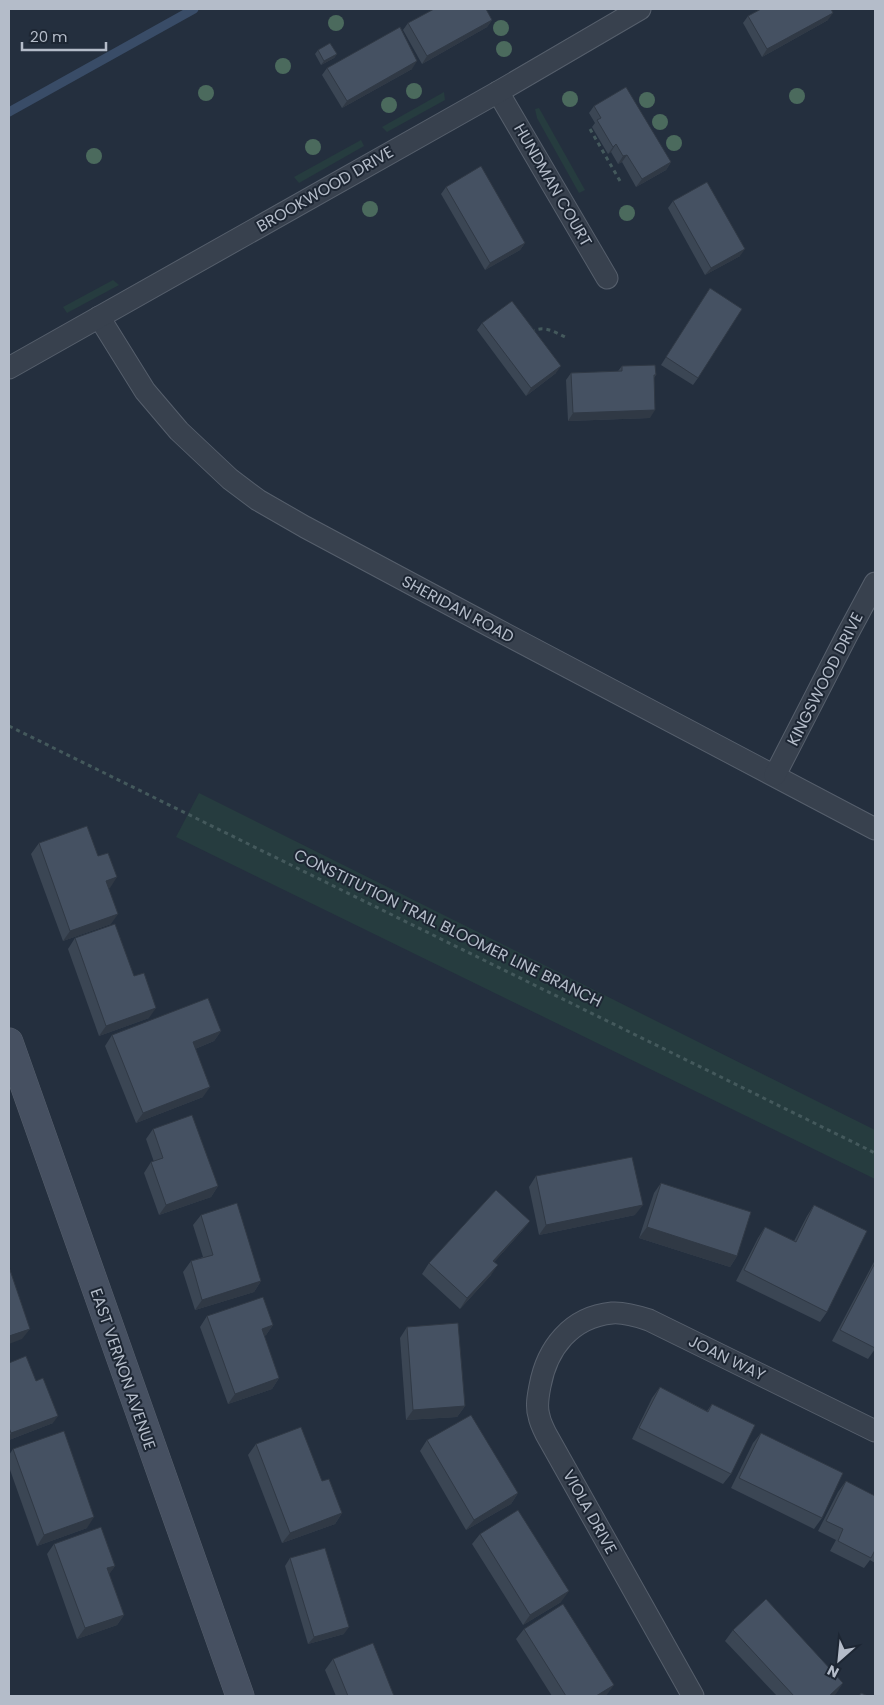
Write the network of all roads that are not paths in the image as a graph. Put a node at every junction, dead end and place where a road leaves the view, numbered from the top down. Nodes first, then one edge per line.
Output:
1 (640, 9) edge
2 (498, 92) junction
3 (607, 278) dead end
4 (99, 317) junction
5 (9, 368) edge
6 (875, 583) edge
7 (775, 775) junction
8 (875, 829) edge
9 (9, 1042) edge
10 (575, 1326) joint
11 (875, 1431) edge
12 (240, 1696) edge
13 (693, 1696) edge

1 - 2 street, BROOKWOOD DRIVE
2 - 3 street, HUNDMAN COURT
2 - 4 street, BROOKWOOD DRIVE
4 - 5 street, BROOKWOOD DRIVE
4 - 7 street, SHERIDAN ROAD
6 - 7 street, KINGSWOOD DRIVE
7 - 8 street, SHERIDAN ROAD
9 - 12 main road, EAST VERNON AVENUE
10 - 11 street, JOAN WAY
10 - 13 street, VIOLA DRIVE

